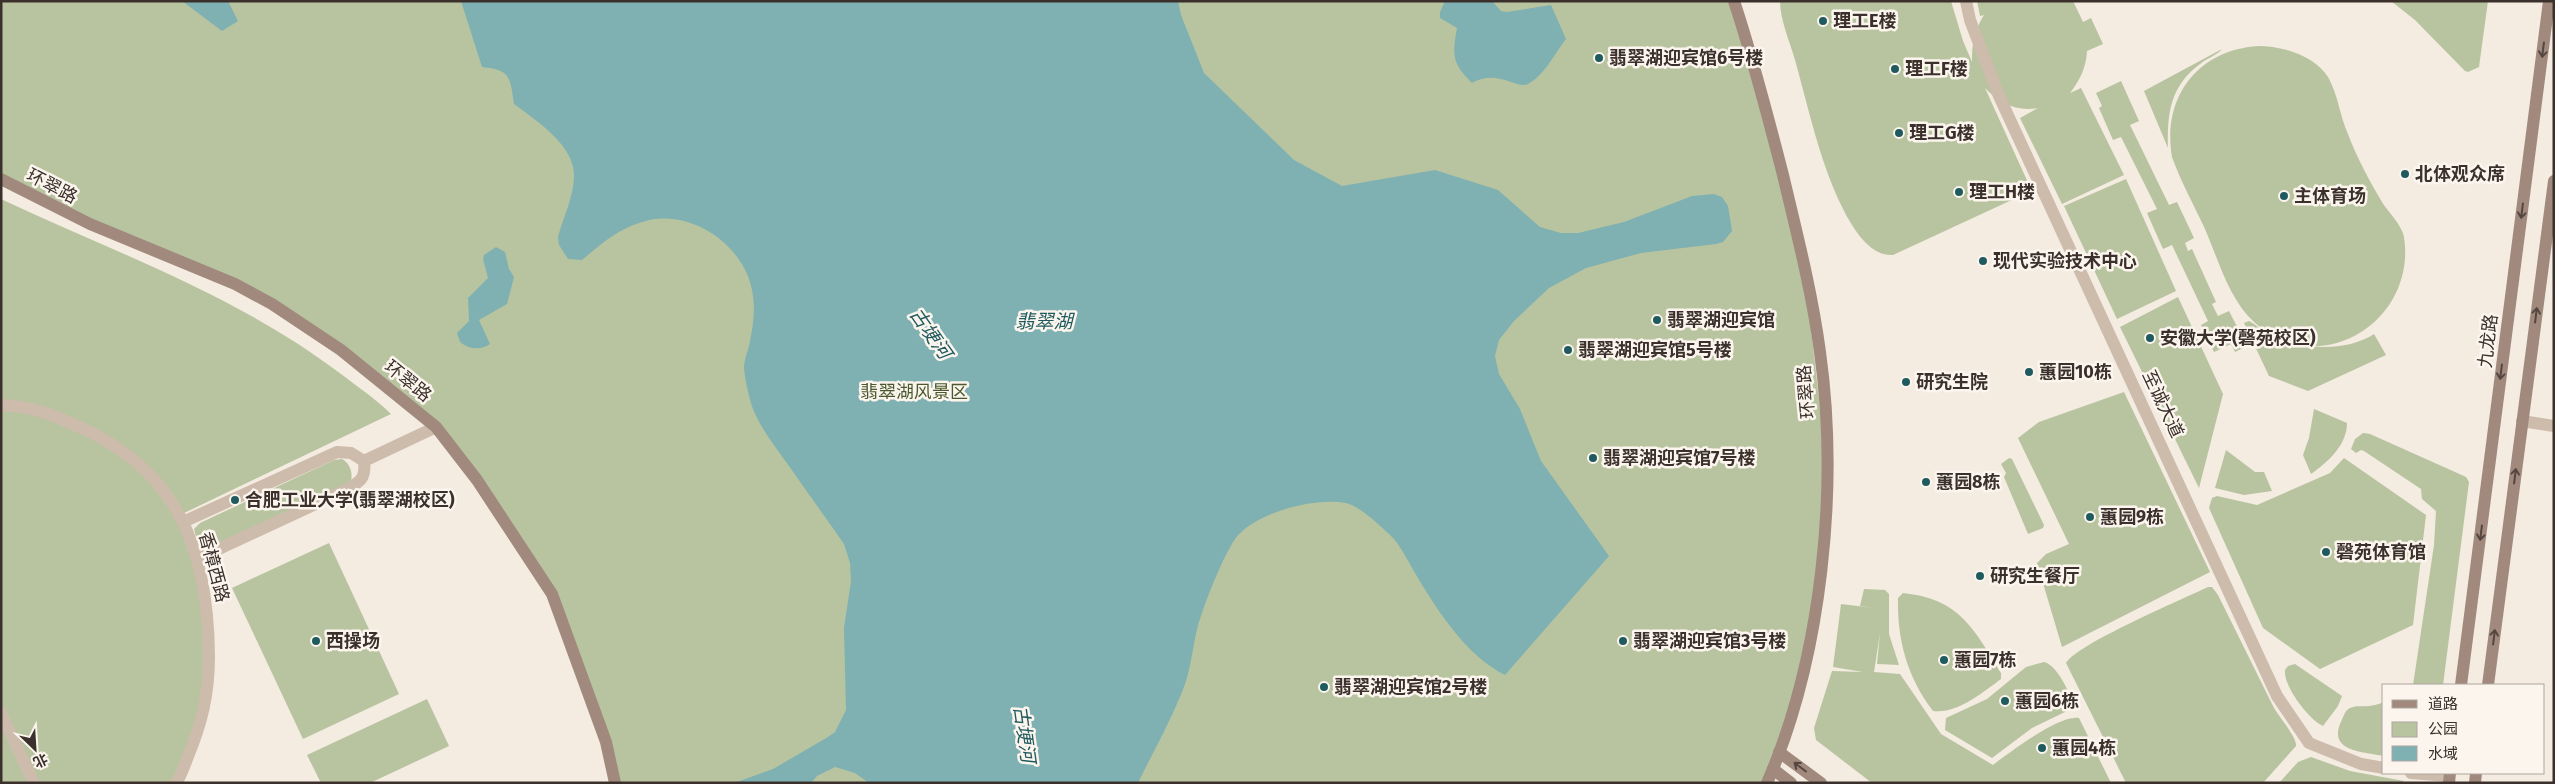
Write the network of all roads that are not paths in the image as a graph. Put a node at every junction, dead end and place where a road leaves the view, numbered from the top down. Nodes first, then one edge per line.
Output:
1 (1734, 1) edge
2 (1966, 1) edge
3 (2549, 1) edge
4 (1, 179) edge
5 (2554, 181) edge
6 (1, 405) edge
7 (2522, 421) junction
8 (2554, 426) edge
9 (436, 427) junction
10 (364, 461) junction
11 (183, 522) junction
12 (198, 559) junction
13 (2461, 684) edge
14 (2488, 684) edge
15 (1, 713) edge
16 (1779, 752) junction
17 (2382, 768) edge
18 (1773, 769) junction
19 (2420, 774) edge
20 (2449, 777) edge
21 (34, 783) edge
22 (176, 783) edge
23 (615, 783) edge
24 (1767, 783) edge
25 (1791, 783) edge
26 (1821, 783) edge

1 - 16 street, 环翠路
2 - 17 street, 至诚大道
3 -> 13 street, 九龙路
4 - 9 street, 环翠路
7 -> 5 street
6 - 11 street, 香樟西路
7 - 8 street
14 -> 7 street
9 - 10 street
9 - 23 street, 环翠路
10 - 11 street
10 - 12 street
11 - 12 street, 香樟西路
12 - 22 street, 香樟西路
15 - 21 street
16 - 18 street, 环翠路
26 -> 16 street
18 - 24 street, 环翠路
18 - 25 street
19 - 20 street

